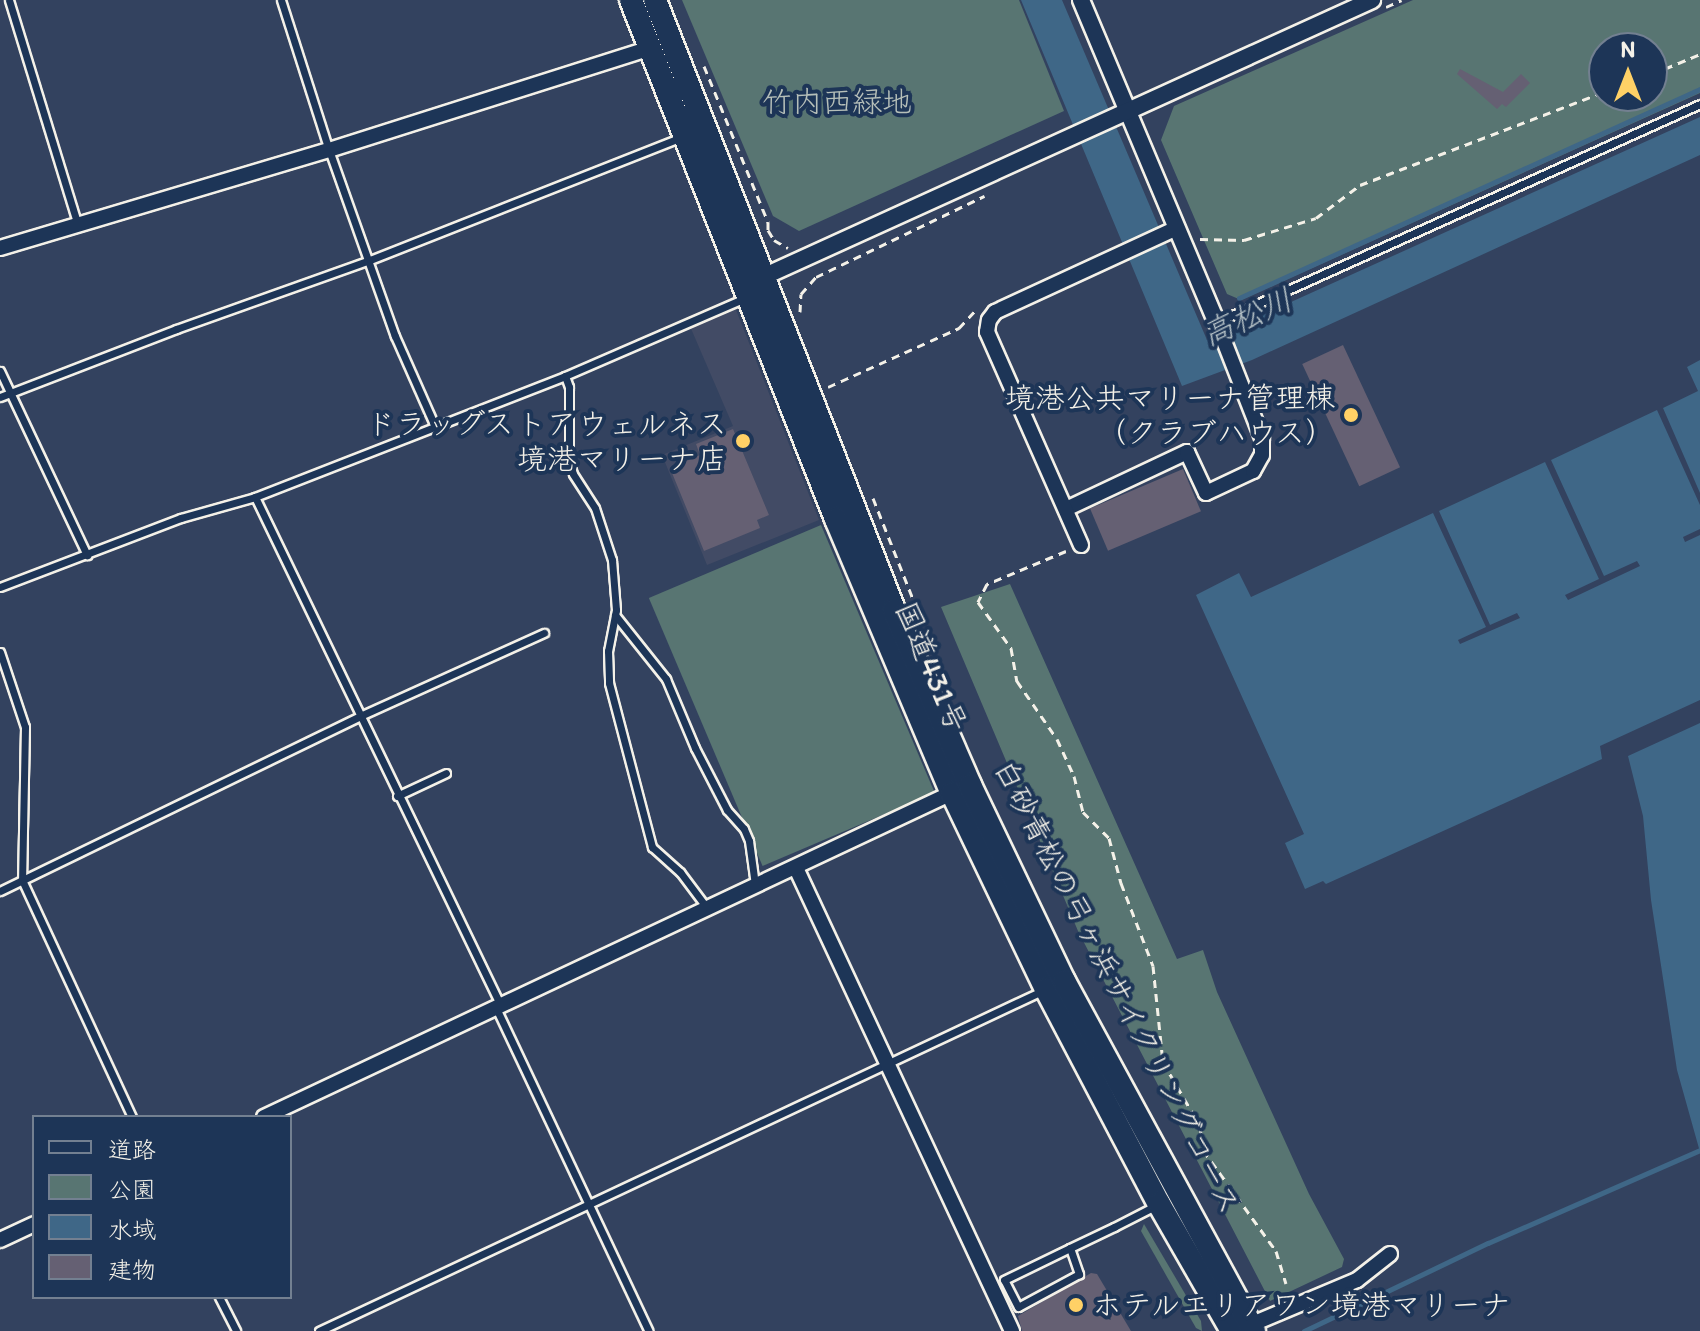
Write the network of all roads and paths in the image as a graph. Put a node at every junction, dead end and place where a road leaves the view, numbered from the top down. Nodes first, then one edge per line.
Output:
1 (9, 0) edge
2 (281, 0) edge
3 (631, 0) edge
4 (655, 0) edge
5 (1081, 0) edge
6 (1402, 0) edge
7 (1373, 6) edge
8 (650, 48) junction
9 (1700, 54) edge
10 (699, 55) dead end
11 (1668, 67) edge
12 (1588, 98) edge
13 (1700, 104) edge
14 (1128, 110) junction
15 (685, 137) junction
16 (329, 150) junction
17 (984, 196) dead end
18 (79, 227) junction
19 (1177, 228) junction
20 (1195, 239) dead end
21 (0, 248) edge
22 (791, 249) dead end
23 (370, 260) junction
24 (768, 282) junction
25 (747, 290) junction
26 (803, 321) dead end
27 (1219, 327) junction
28 (0, 371) edge
29 (565, 376) junction
30 (10, 393) junction
31 (0, 397) edge
32 (434, 424) junction
33 (869, 489) dead end
34 (255, 497) junction
35 (1066, 509) junction
36 (1081, 545) joint
37 (87, 555) junction
38 (0, 587) edge
39 (615, 615) junction
40 (920, 618) dead end
41 (544, 633) dead end
42 (0, 652) edge
43 (4, 675) edge
44 (360, 716) junction
45 (446, 773) dead end
46 (961, 789) junction
47 (397, 796) junction
48 (796, 868) junction
49 (22, 880) junction
50 (755, 886) junction
51 (0, 891) edge
52 (707, 908) junction
53 (1046, 989) junction
54 (498, 1007) junction
55 (884, 1064) junction
56 (131, 1115) edge
57 (268, 1115) edge
58 (589, 1202) junction
59 (1159, 1204) junction
60 (32, 1225) edge
61 (0, 1240) edge
62 (1070, 1248) junction
63 (1390, 1254) dead end
64 (1286, 1283) dead end
65 (220, 1299) edge
66 (1245, 1329) edge
67 (236, 1331) edge
68 (319, 1331) edge
69 (649, 1331) edge
70 (1012, 1331) edge

1 - 18 lane
2 - 16 lane
3 - 8 highway, 国道431号
4 - 24 highway, 国道431号
5 - 14 street
6 - 7 path
7 - 14 street
8 - 15 highway, 国道431号
8 - 16 street
9 - 11 path
10 - 22 path
12 - 20 path
13 - 27 lane
14 - 19 street
14 - 24 street
15 - 23 lane
15 - 25 highway, 国道431号
16 - 18 street
16 - 23 lane
17 - 26 path
18 - 21 street
19 - 27 street
19 - 35 street
23 - 30 lane
23 - 32 lane
24 - 25 street
24 - 46 highway, 国道431号
25 - 29 lane
25 - 46 highway, 国道431号
27 - 35 street
28 - 30 lane
29 - 32 lane
29 - 39 lane
30 - 31 lane
30 - 37 lane
32 - 34 lane
33 - 40 path
34 - 37 lane
34 - 44 lane
35 - 36 street
36 - 64 path
37 - 38 lane
39 - 50 lane
39 - 52 lane
41 - 44 lane
42 - 43 lane
43 - 49 lane
44 - 47 lane
44 - 49 lane
45 - 47 lane
46 - 48 street
46 - 53 highway, 国道431号
46 - 66 highway, 国道431号
47 - 54 lane
48 - 50 street
48 - 55 street
49 - 51 lane
49 - 56 lane
50 - 52 street
52 - 54 street
53 - 55 lane
53 - 59 highway, 国道431号
54 - 57 street
54 - 58 lane
55 - 58 lane
55 - 70 street
58 - 68 lane
58 - 69 lane
59 - 62 lane
59 - 66 highway, 国道431号
60 - 61 street
62 - 62 lane
63 - 66 street
65 - 67 lane

